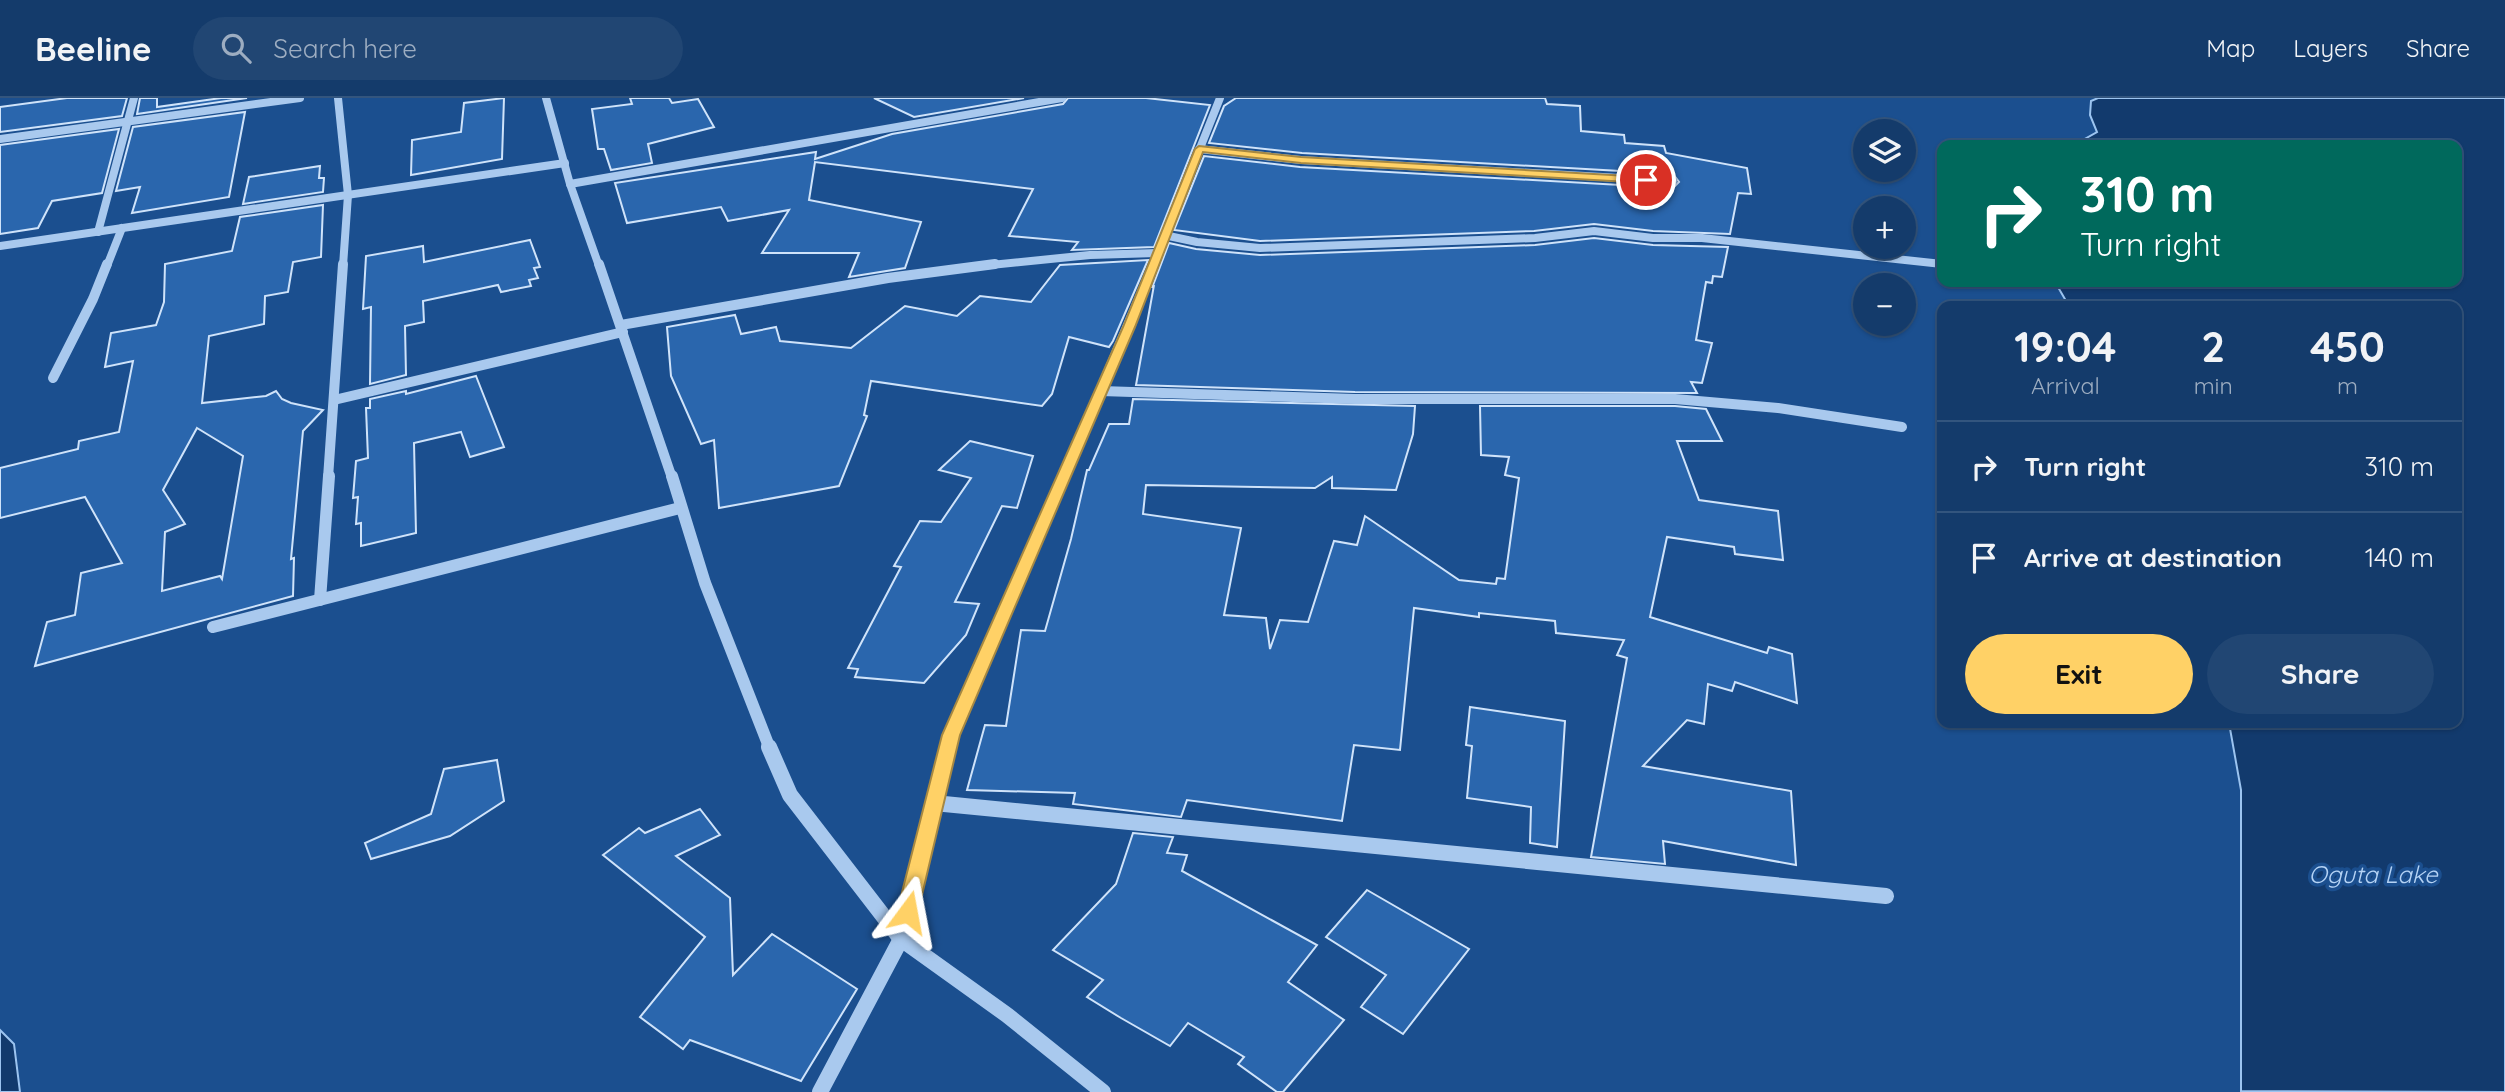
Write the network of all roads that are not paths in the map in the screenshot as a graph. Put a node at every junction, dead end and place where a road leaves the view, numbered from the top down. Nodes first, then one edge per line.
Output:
1 (134, 98) edge
2 (300, 98) edge
3 (338, 98) edge
4 (546, 98) edge
5 (1062, 98) edge
6 (1220, 98) edge
7 (128, 120) junction
8 (0, 139) edge
9 (1199, 149) junction
10 (565, 163) junction
11 (1673, 181) dead end
12 (570, 184) junction
13 (348, 195) junction
14 (122, 228) junction
15 (98, 232) junction
16 (1164, 235) junction
17 (0, 246) edge
18 (1157, 253) junction
19 (1937, 263) edge
20 (622, 328) junction
21 (54, 378) dead end
22 (1101, 391) junction
23 (334, 400) junction
24 (1902, 427) dead end
25 (680, 509) junction
26 (320, 600) junction
27 (213, 626) dead end
28 (934, 803) junction
29 (1886, 896) dead end
30 (901, 939) junction
31 (820, 1092) edge
32 (1103, 1092) edge

1 - 7 street
2 - 7 street
3 - 13 street
4 - 10 street
5 - 12 street
6 - 9 street
7 - 8 street
7 - 15 street
9 - 11 street
9 - 16 street
10 - 12 street
10 - 13 street
12 - 20 street
13 - 14 street
13 - 23 street
14 - 15 street
14 - 21 street
15 - 17 street
16 - 18 street
16 - 19 street
18 - 20 street
18 - 22 street
20 - 23 street
20 - 25 street
22 - 24 street
22 - 28 street
23 - 26 street
25 - 26 street
25 - 30 street
26 - 27 street
28 - 29 street
28 - 30 street
30 - 31 street
30 - 32 street

